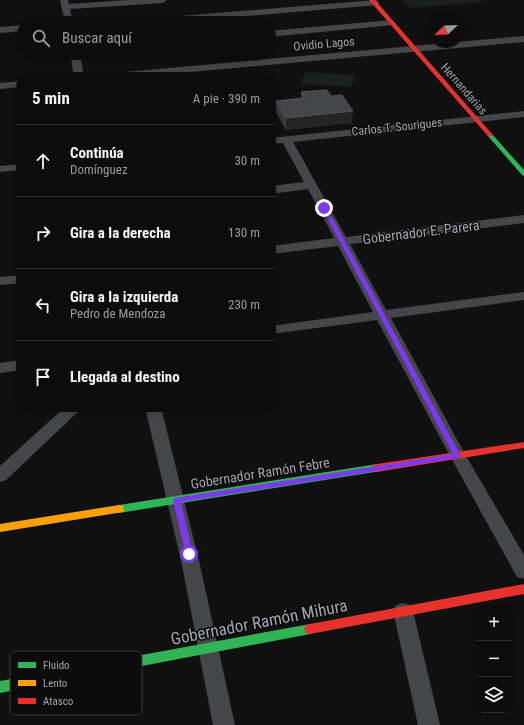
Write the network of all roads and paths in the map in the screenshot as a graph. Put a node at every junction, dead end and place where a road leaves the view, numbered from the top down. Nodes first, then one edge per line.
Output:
1 (152, 0) edge
2 (163, 0) edge
3 (110, 2) edge
4 (373, 2) edge
5 (65, 4) edge
6 (68, 16) edge
7 (212, 16) edge
8 (391, 23) junction
9 (16, 29) edge
10 (0, 30) edge
11 (276, 33) edge
12 (524, 39) edge
13 (414, 49) junction
14 (76, 60) edge
15 (78, 72) edge
16 (159, 72) edge
17 (16, 84) edge
18 (0, 86) edge
19 (524, 114) edge
20 (475, 119) junction
21 (287, 140) junction
22 (276, 141) edge
23 (518, 161) edge
24 (16, 167) edge
25 (0, 169) edge
26 (524, 174) edge
27 (312, 185) junction
28 (276, 189) edge
29 (524, 219) edge
30 (343, 242) junction
31 (276, 249) edge
32 (16, 280) edge
33 (0, 282) edge
34 (524, 296) edge
35 (382, 315) junction
36 (276, 329) edge
37 (16, 366) edge
38 (0, 368) edge
39 (70, 412) edge
40 (154, 412) edge
41 (524, 445) edge
42 (458, 456) junction
43 (0, 476) edge
44 (177, 500) junction
45 (0, 528) edge
46 (524, 572) edge
47 (524, 589) edge
48 (402, 611) junction
49 (209, 648) junction
50 (142, 661) edge
51 (10, 685) edge
52 (0, 687) edge
53 (224, 725) edge
54 (429, 725) edge

1 - 2 street
1 - 3 street
3 - 5 street
4 - 7 street
4 - 8 street, Hernandarias
5 - 6 street
8 - 11 street
8 - 13 street, Hernandarias
9 - 10 street
12 - 13 street, Ovidio Lagos
13 - 16 street, Ovidio Lagos
13 - 20 street, Hernandarias
14 - 15 street
17 - 18 street
19 - 20 street, Carlos T. Sourigues
20 - 21 street, Carlos T. Sourigues
20 - 23 street, Hernandarias
21 - 22 street, Carlos T. Sourigues
21 - 27 street
23 - 26 street, Hernandarias
24 - 25 street
27 - 28 street
27 - 30 street
29 - 30 street, Gobernador E. Parera
30 - 31 street, Gobernador E. Parera
30 - 35 street
32 - 33 street
34 - 35 street
35 - 36 street
35 - 42 street
37 - 38 street
39 - 43 street
40 - 44 street
41 - 42 street, Gobernador Ramón Febre
42 - 44 street, Gobernador Ramón Febre
42 - 46 street
44 - 45 street, Gobernador Ramón Febre
44 - 49 street
47 - 48 street, Gobernador Ramón Mihura
48 - 49 street, Gobernador Ramón Mihura
48 - 54 street
49 - 50 street, Gobernador Ramón Mihura
49 - 53 street
51 - 52 street, Gobernador Ramón Mihura

